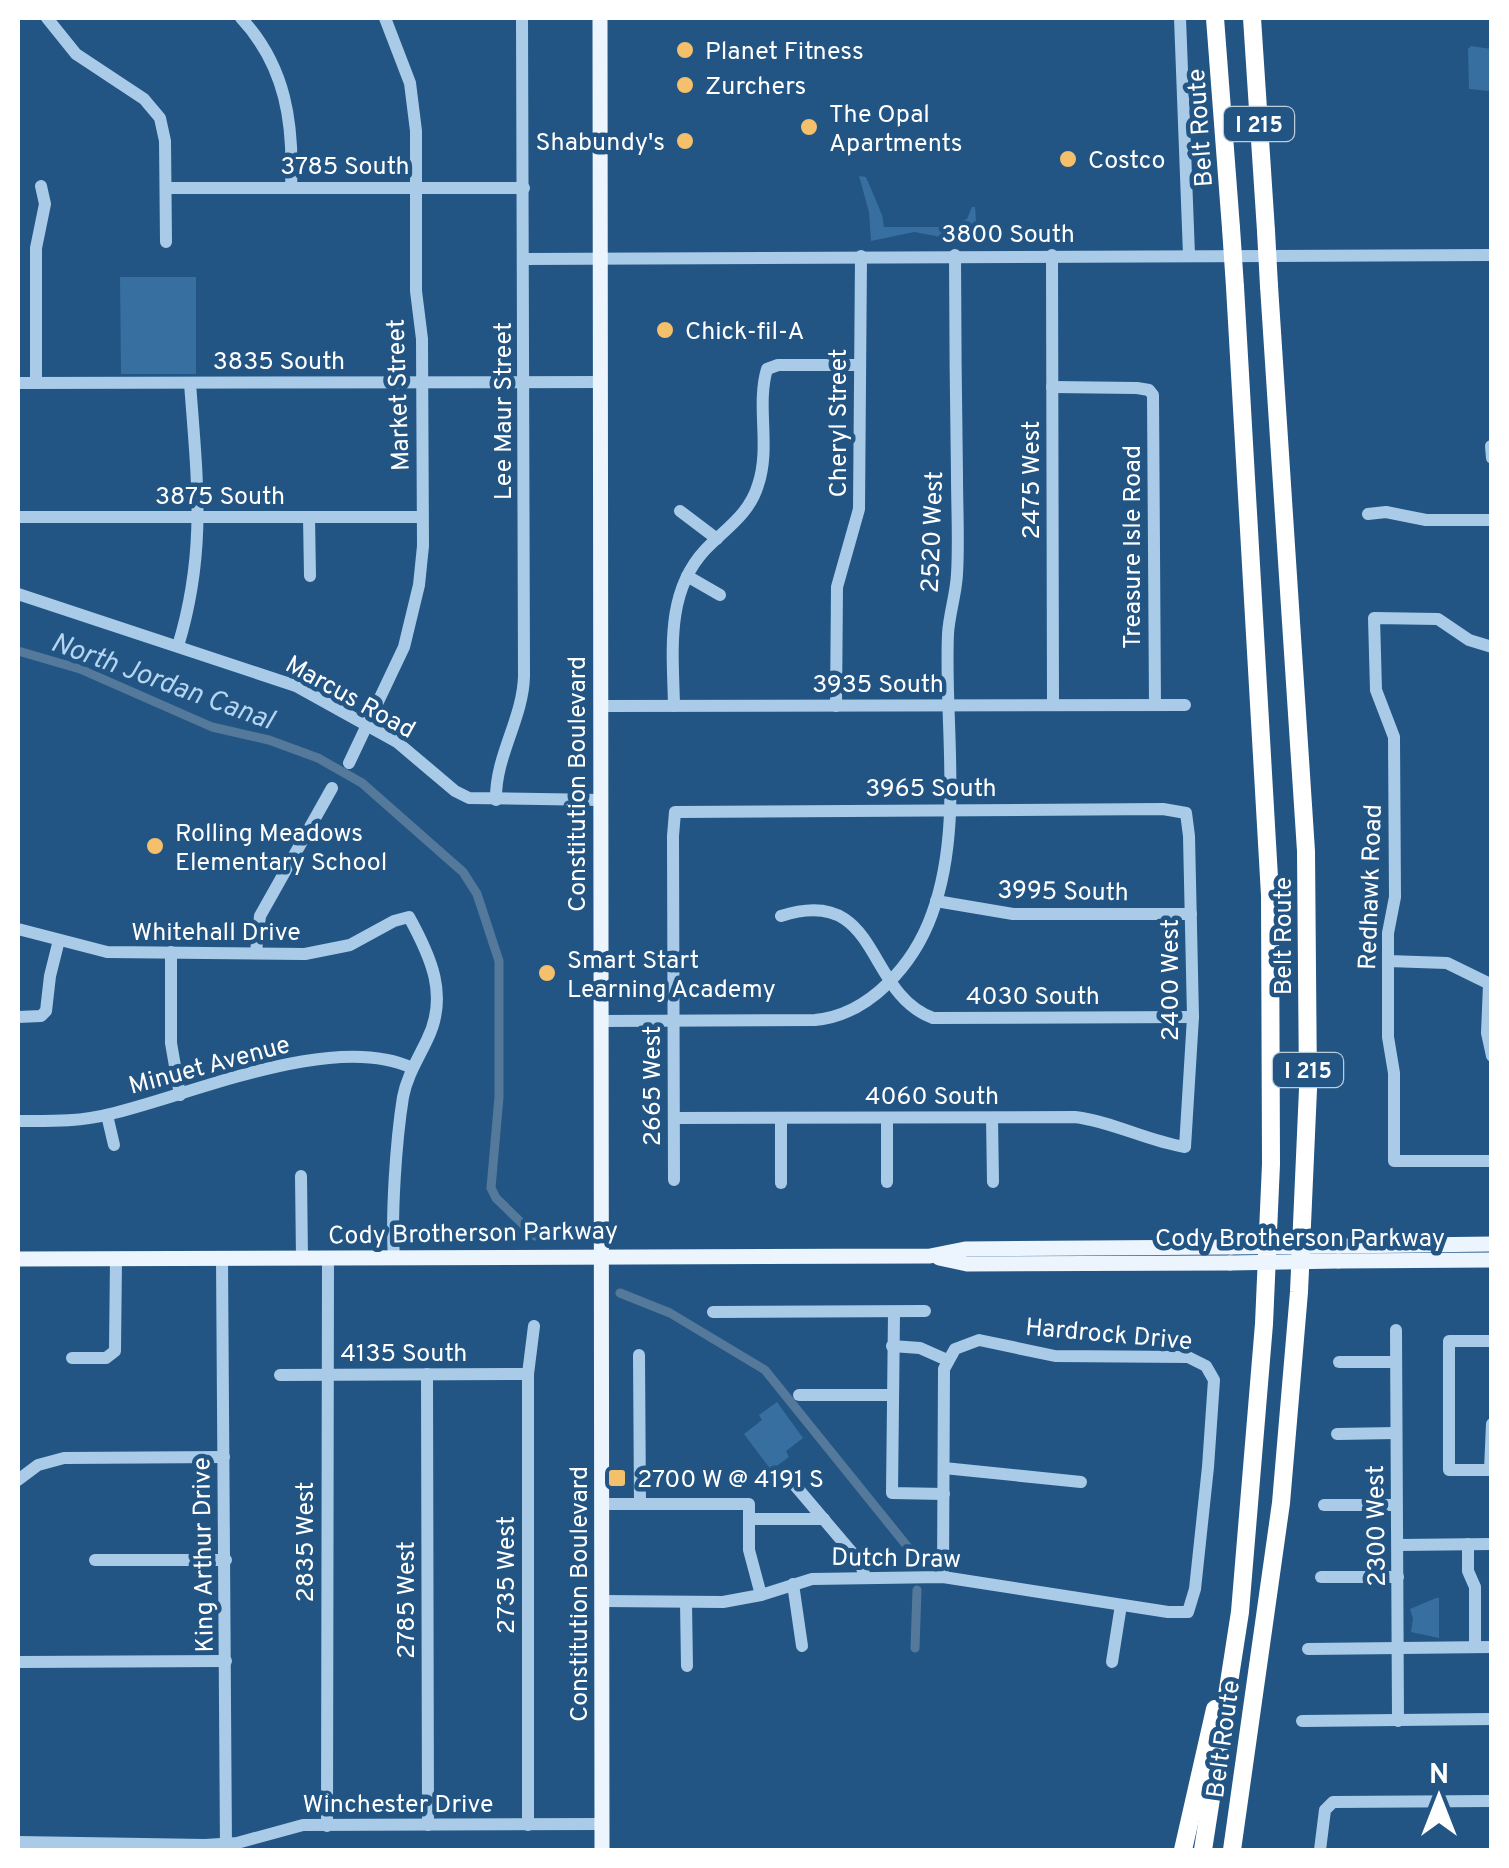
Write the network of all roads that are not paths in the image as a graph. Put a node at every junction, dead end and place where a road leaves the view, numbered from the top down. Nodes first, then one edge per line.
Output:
1 (48, 18) edge
2 (241, 18) edge
3 (385, 18) edge
4 (522, 18) edge
5 (600, 18) edge
6 (1180, 18) edge
7 (1215, 18) edge
8 (1252, 18) edge
9 (41, 186) dead end
10 (166, 188) junction
11 (291, 188) junction
12 (416, 188) junction
13 (524, 188) junction
14 (166, 242) dead end
15 (1492, 254) edge
16 (1052, 255) junction
17 (1188, 255) junction
18 (861, 256) junction
19 (956, 256) junction
20 (601, 258) junction
21 (524, 259) junction
22 (860, 365) junction
23 (524, 382) junction
24 (601, 382) junction
25 (18, 383) edge
26 (36, 383) junction
27 (190, 383) junction
28 (422, 383) junction
29 (1052, 387) junction
30 (1491, 446) edge
31 (1492, 458) edge
32 (680, 511) dead end
33 (1368, 514) dead end
34 (18, 517) edge
35 (198, 517) junction
36 (310, 517) junction
37 (422, 517) junction
38 (1492, 520) edge
39 (717, 539) junction
40 (310, 576) dead end
41 (687, 576) junction
42 (18, 594) edge
43 (720, 596) dead end
44 (178, 646) junction
45 (1492, 647) edge
46 (1053, 705) junction
47 (1155, 705) junction
48 (1185, 705) dead end
49 (601, 706) junction
50 (674, 706) junction
51 (836, 706) junction
52 (948, 706) junction
53 (368, 726) junction
54 (349, 762) dead end
55 (332, 788) dead end
56 (496, 800) junction
57 (601, 800) junction
58 (948, 810) junction
59 (675, 812) joint
60 (1186, 812) joint
61 (936, 902) junction
62 (1191, 914) junction
63 (782, 916) dead end
64 (18, 928) edge
65 (59, 940) junction
66 (171, 952) junction
67 (256, 952) junction
68 (1388, 961) junction
69 (890, 978) junction
70 (1490, 985) edge
71 (18, 1016) edge
72 (1194, 1018) junction
73 (673, 1020) junction
74 (601, 1021) junction
75 (1492, 1056) edge
76 (412, 1068) junction
77 (180, 1095) junction
78 (106, 1116) junction
79 (674, 1118) junction
80 (781, 1118) junction
81 (887, 1118) junction
82 (992, 1118) junction
83 (18, 1121) edge
84 (114, 1145) dead end
85 (1185, 1147) joint
86 (1492, 1161) edge
87 (301, 1176) dead end
88 (674, 1180) dead end
89 (886, 1182) dead end
90 (993, 1182) dead end
91 (781, 1183) dead end
92 (1492, 1244) edge
93 (1338, 1254) junction
94 (601, 1255) junction
95 (222, 1258) junction
96 (394, 1258) junction
97 (18, 1259) edge
98 (116, 1259) junction
99 (302, 1259) junction
100 (328, 1259) junction
101 (1492, 1260) edge
102 (713, 1312) dead end
103 (894, 1312) junction
104 (925, 1312) dead end
105 (534, 1326) dead end
106 (1396, 1330) dead end
107 (1492, 1341) edge
108 (892, 1346) junction
109 (639, 1355) dead end
110 (72, 1358) dead end
111 (946, 1360) junction
112 (1339, 1362) dead end
113 (1396, 1362) junction
114 (280, 1374) dead end
115 (327, 1374) junction
116 (427, 1374) junction
117 (528, 1374) junction
118 (800, 1395) dead end
119 (892, 1395) junction
120 (1492, 1424) edge
121 (1396, 1433) junction
122 (1337, 1434) dead end
123 (224, 1457) junction
124 (944, 1468) junction
125 (18, 1480) edge
126 (1082, 1482) dead end
127 (793, 1483) dead end
128 (944, 1494) junction
129 (604, 1504) junction
130 (640, 1504) junction
131 (1324, 1505) dead end
132 (1396, 1505) junction
133 (749, 1519) junction
134 (824, 1519) junction
135 (1398, 1544) junction
136 (1468, 1544) junction
137 (1492, 1544) edge
138 (95, 1560) dead end
139 (226, 1560) junction
140 (865, 1577) junction
141 (943, 1577) junction
142 (1321, 1577) dead end
143 (1398, 1577) junction
144 (793, 1584) junction
145 (760, 1595) junction
146 (603, 1601) junction
147 (686, 1603) junction
148 (1120, 1605) junction
149 (1188, 1612) joint
150 (1240, 1612) junction
151 (802, 1646) dead end
152 (1475, 1647) junction
153 (1492, 1647) edge
154 (1398, 1648) junction
155 (1308, 1649) dead end
156 (18, 1662) edge
157 (226, 1662) junction
158 (1112, 1662) dead end
159 (687, 1666) dead end
160 (1487, 1720) edge
161 (1302, 1721) dead end
162 (1398, 1721) junction
163 (1492, 1801) edge
164 (602, 1824) junction
165 (428, 1825) junction
166 (528, 1825) junction
167 (327, 1826) junction
168 (18, 1842) edge
169 (226, 1847) edge
170 (602, 1850) edge
171 (1183, 1850) edge
172 (1203, 1850) edge
173 (1232, 1850) edge
174 (1320, 1850) edge

1 - 10 street
2 - 11 street
3 - 12 street, Market Street
4 - 13 street, Lee Maur Street
5 - 20 main road, Constitution Boulevard
6 - 17 street
7 - 150 highway, Belt Route / I 215, bridge
8 - 173 highway, Belt Route / I 215, bridge
9 - 26 street
10 - 11 street, 3785 South
10 - 14 street
11 - 12 street, 3785 South
12 - 13 street, 3785 South
12 - 28 street, Market Street
13 - 21 street, Lee Maur Street
15 - 17 street, 3800 South
16 - 17 street, 3800 South
16 - 19 street, 3800 South
16 - 29 street, 2475 West
18 - 19 street, 3800 South
18 - 20 street, 3800 South
18 - 22 street, Cheryl Street
19 - 52 street, 2520 West
20 - 21 street, 3800 South
20 - 24 main road, Constitution Boulevard
21 - 23 street, Lee Maur Street
22 - 39 street
22 - 51 street, Cheryl Street
23 - 24 street, 3835 South
23 - 28 street, 3835 South
23 - 56 street, Lee Maur Street
24 - 49 main road, Constitution Boulevard
25 - 26 street, 3835 South
26 - 27 street, 3835 South
27 - 28 street, 3835 South
27 - 35 street
28 - 37 street, Market Street
29 - 46 street, 2475 West
29 - 47 street, Treasure Isle Road
30 - 31 street
32 - 39 street
33 - 38 street
34 - 35 street, 3875 South
35 - 36 street, 3875 South
35 - 44 street
36 - 37 street, 3875 South
36 - 40 street
37 - 53 street, Market Street
39 - 41 street
41 - 43 street
41 - 50 street
42 - 44 street, Marcus Road
44 - 53 street, Marcus Road
45 - 68 street, Redhawk Road
46 - 47 street, 3935 South
46 - 52 street, 3935 South
47 - 48 street, 3935 South
49 - 50 street, 3935 South
49 - 57 main road, Constitution Boulevard
50 - 51 street, 3935 South
51 - 52 street, 3935 South
52 - 58 street, 2520 West
53 - 54 street, Market Street
53 - 56 street, Marcus Road
55 - 67 street
56 - 57 street, Marcus Road
57 - 74 main road, Constitution Boulevard
58 - 59 street, 3965 South
58 - 60 street, 3965 South
58 - 61 street, 2520 West
59 - 73 street, 2665 West
60 - 62 street, 2400 West
61 - 62 street, 3995 South
61 - 69 street, 2520 West
62 - 72 street, 2400 West
63 - 69 street, 4030 South
64 - 65 street, Whitehall Drive
65 - 66 street, Whitehall Drive
65 - 71 street
66 - 67 street, Whitehall Drive
66 - 77 street
67 - 76 street, Whitehall Drive
68 - 70 street
68 - 86 street, Redhawk Road
69 - 72 street, 4030 South
69 - 73 street, 2520 West
70 - 75 street
72 - 85 street, 2400 West
73 - 74 street, 2520 West
73 - 79 street, 2665 West
74 - 94 main road, Constitution Boulevard
76 - 77 street, Minuet Avenue
76 - 96 street
77 - 78 street, Minuet Avenue
78 - 83 street, Minuet Avenue
78 - 84 street
79 - 80 street, 4060 South
79 - 88 street, 2665 West
80 - 81 street, 4060 South
80 - 91 street
81 - 82 street, 4060 South
81 - 89 street
82 - 85 street, 4060 South
82 - 90 street
87 - 99 street
92 - 93 main road, Cody Brotherson Parkway
93 - 94 main road, Cody Brotherson Parkway, bridge
93 - 101 main road, Cody Brotherson Parkway
94 - 96 main road, Cody Brotherson Parkway
94 - 129 main road, Constitution Boulevard
95 - 98 main road, Cody Brotherson Parkway
95 - 99 main road, Cody Brotherson Parkway
95 - 123 street, King Arthur Drive
96 - 100 main road, Cody Brotherson Parkway
97 - 98 main road, Cody Brotherson Parkway
98 - 110 street
99 - 100 main road, Cody Brotherson Parkway
100 - 115 street, 2835 West
102 - 103 street
103 - 104 street
103 - 108 street
105 - 117 street, 2735 West
106 - 113 street, 2300 West
107 - 120 street
108 - 111 street
108 - 119 street
109 - 130 street
111 - 124 street
111 - 149 street, Hardrock Drive
112 - 113 street
113 - 121 street, 2300 West
114 - 115 street, 4135 South
115 - 116 street, 4135 South
115 - 167 street, 2835 West
116 - 117 street, 4135 South
116 - 165 street, 2785 West
117 - 166 street, 2735 West
118 - 119 street
119 - 128 street
121 - 122 street
121 - 132 street, 2300 West
123 - 125 street
123 - 139 street, King Arthur Drive
124 - 126 street
124 - 128 street
127 - 134 street
128 - 141 street
129 - 130 street
129 - 146 main road, Constitution Boulevard
130 - 133 street
131 - 132 street
132 - 135 street, 2300 West
133 - 134 street
133 - 145 street
134 - 140 street
135 - 136 street
135 - 143 street, 2300 West
136 - 137 street
136 - 152 street
138 - 139 street
139 - 157 street, King Arthur Drive
140 - 141 street, Dutch Draw
140 - 144 street, Dutch Draw
141 - 148 street, Dutch Draw
142 - 143 street
143 - 154 street, 2300 West
144 - 145 street, Dutch Draw
144 - 151 street
145 - 147 street, Dutch Draw
146 - 147 street, Dutch Draw
146 - 164 main road, Constitution Boulevard
147 - 159 street
148 - 149 street, Dutch Draw
148 - 158 street
150 - 171 highway
150 - 172 highway, Belt Route / I 215
152 - 153 street
152 - 154 street
154 - 155 street
154 - 162 street, 2300 West
156 - 157 street
157 - 169 street, King Arthur Drive
160 - 162 street
161 - 162 street
163 - 174 street
164 - 166 street, Winchester Drive
164 - 170 main road, Constitution Boulevard
165 - 166 street, Winchester Drive
165 - 167 street, Winchester Drive
167 - 169 street, Winchester Drive
168 - 169 street, Winchester Drive

